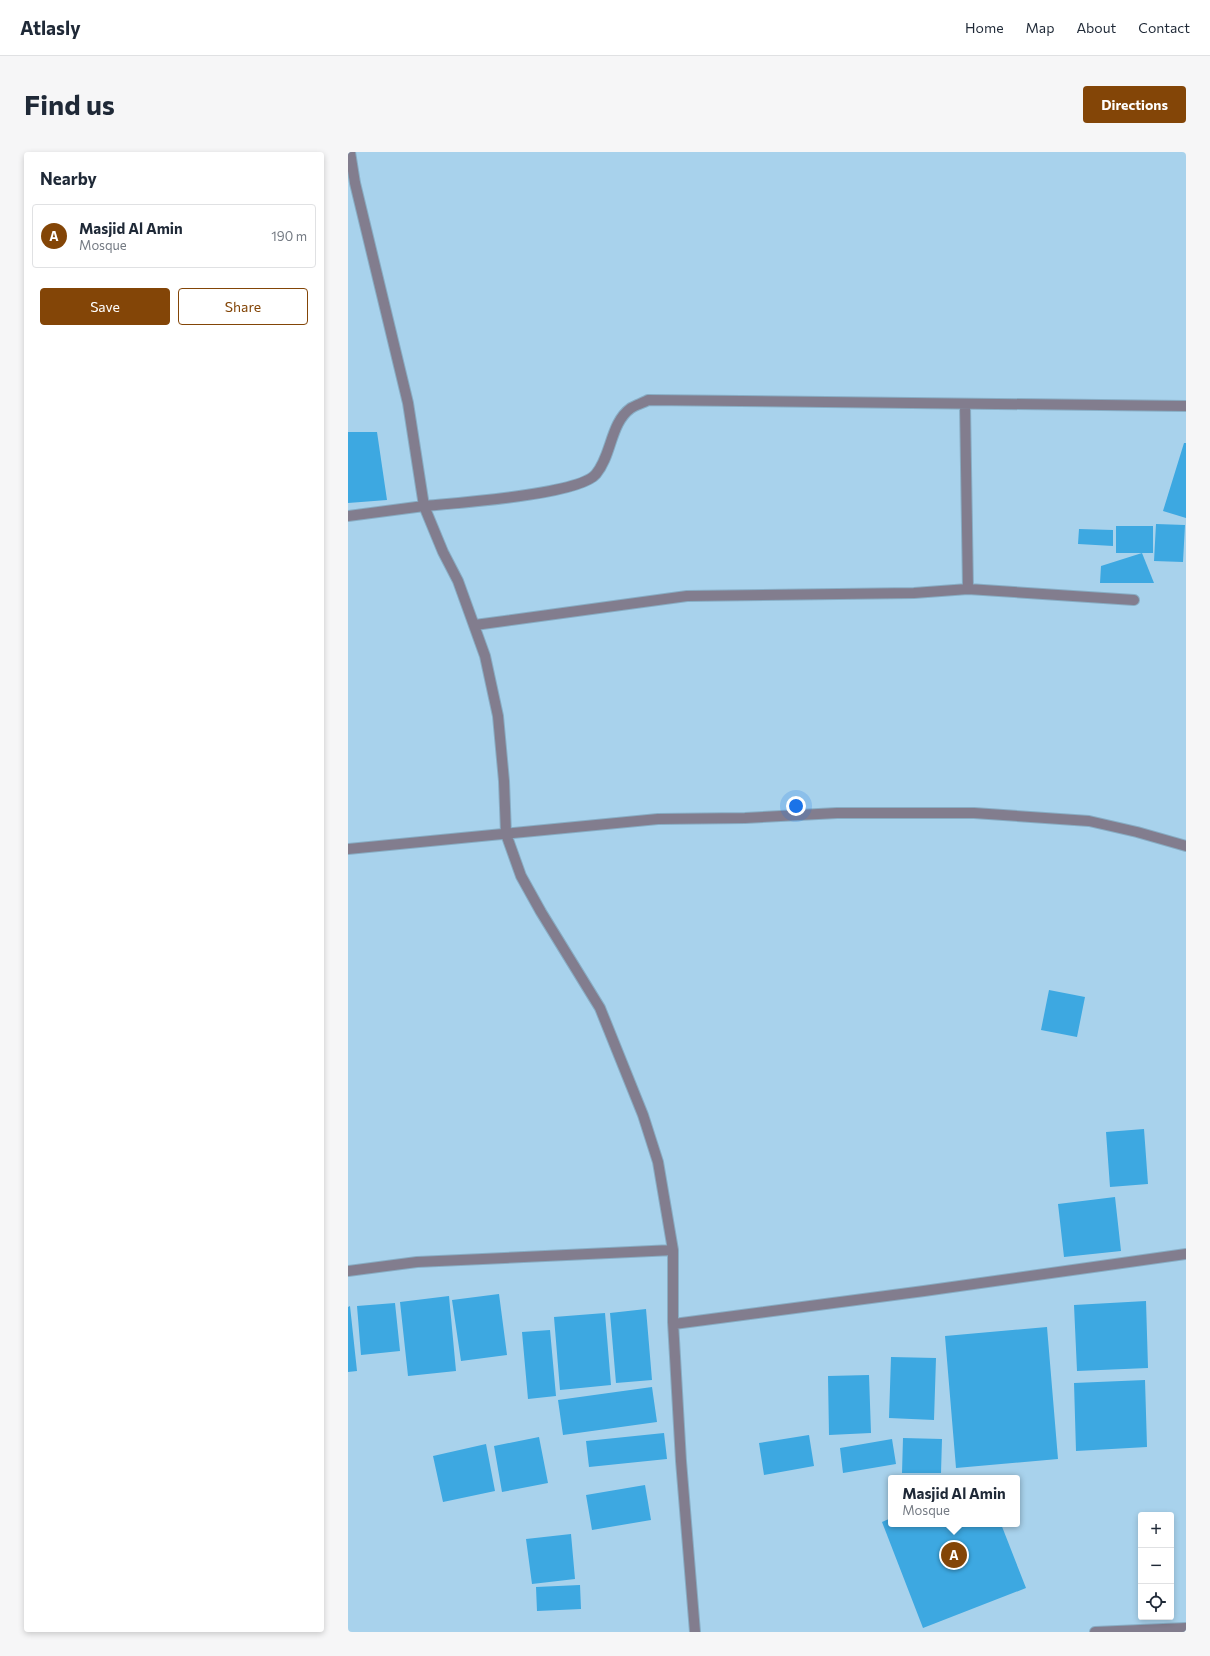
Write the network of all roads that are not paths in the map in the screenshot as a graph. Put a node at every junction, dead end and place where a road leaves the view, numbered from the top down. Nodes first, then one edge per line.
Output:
1 (350, 152) edge
2 (966, 405) junction
3 (1186, 406) edge
4 (424, 506) junction
5 (348, 516) edge
6 (968, 589) junction
7 (1134, 600) dead end
8 (474, 625) junction
9 (506, 834) junction
10 (1186, 846) edge
11 (348, 848) edge
12 (673, 1250) junction
13 (1186, 1254) edge
14 (348, 1271) edge
15 (674, 1324) junction
16 (1186, 1628) edge
17 (695, 1632) edge
18 (1095, 1632) edge

1 - 4 street
2 - 3 street
2 - 4 street
2 - 6 street
4 - 5 street
4 - 8 street
6 - 7 street
6 - 8 street
8 - 9 street
9 - 10 street
9 - 11 street
9 - 12 street
12 - 14 street
12 - 15 street
13 - 15 street
15 - 17 street
16 - 18 street

